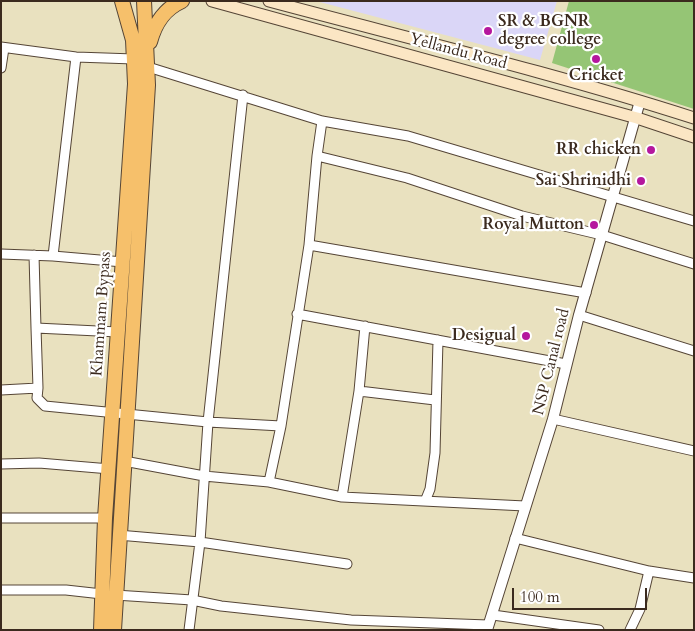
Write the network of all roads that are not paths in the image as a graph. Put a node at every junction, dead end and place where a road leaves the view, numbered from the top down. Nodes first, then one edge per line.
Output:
1 (122, 1) edge
2 (144, 1) edge
3 (182, 1) edge
4 (212, 1) edge
5 (269, 1) edge
6 (3, 48) edge
7 (76, 57) junction
8 (143, 61) junction
9 (1, 68) edge
10 (243, 95) junction
11 (640, 100) junction
12 (637, 118) junction
13 (694, 118) edge
14 (322, 121) junction
15 (694, 137) edge
16 (317, 156) junction
17 (612, 198) junction
18 (694, 221) edge
19 (602, 235) junction
20 (309, 245) junction
21 (1, 254) edge
22 (34, 255) junction
23 (53, 256) junction
24 (123, 262) junction
25 (694, 264) edge
26 (586, 293) junction
27 (297, 314) junction
28 (579, 315) junction
29 (365, 326) junction
30 (36, 328) junction
31 (118, 332) junction
32 (438, 340) junction
33 (694, 351) edge
34 (566, 364) junction
35 (38, 388) junction
36 (1, 390) edge
37 (359, 391) junction
38 (435, 400) junction
39 (120, 413) junction
40 (553, 419) junction
41 (208, 422) junction
42 (281, 426) junction
43 (694, 452) edge
44 (124, 461) junction
45 (1, 464) edge
46 (110, 469) junction
47 (204, 476) junction
48 (269, 482) junction
49 (342, 497) junction
50 (426, 499) junction
51 (525, 506) junction
52 (1, 518) edge
53 (105, 518) junction
54 (118, 535) junction
55 (515, 538) junction
56 (200, 542) junction
57 (347, 564) dead end
58 (649, 571) junction
59 (694, 578) edge
60 (1, 590) edge
61 (108, 595) junction
62 (192, 600) junction
63 (493, 615) junction
64 (488, 627) edge
65 (101, 630) edge
66 (114, 630) edge
67 (190, 630) edge
68 (594, 630) edge
69 (598, 630) edge
70 (630, 630) edge

1 - 8 highway, Khammam Bypass
2 - 8 highway, Khammam Bypass
3 - 8 highway
4 - 12 main road, Yellandu Road
5 - 11 main road, Yellandu Road
6 - 7 street
6 - 9 street
7 - 8 street
7 - 23 street
8 - 10 street
8 - 24 highway, Khammam Bypass
8 - 39 highway, Khammam Bypass
10 - 14 street
10 - 41 street
11 - 12 street, NSP Canal road
11 - 13 main road, Yellandu Road
12 - 15 main road, Yellandu Road
12 - 17 street, NSP Canal road
14 - 16 street
14 - 17 street
16 - 19 street
16 - 20 street
17 - 18 street
17 - 19 street, NSP Canal road
19 - 25 street
19 - 26 street, NSP Canal road
20 - 26 street
20 - 27 street
21 - 22 street
22 - 23 street
22 - 30 street
23 - 24 street
24 - 31 highway, Khammam Bypass
26 - 28 street, NSP Canal road
27 - 29 street
27 - 42 street
28 - 33 street
28 - 34 street, NSP Canal road
29 - 32 street
29 - 37 street
30 - 31 street
30 - 35 street
31 - 39 highway, Khammam Bypass
32 - 34 street
32 - 38 street
34 - 40 street, NSP Canal road
35 - 36 street
35 - 39 street
37 - 38 street
37 - 49 street
38 - 50 street
39 - 41 street
39 - 44 highway, Khammam Bypass
39 - 46 highway, Khammam Bypass
40 - 43 street
40 - 51 street, NSP Canal road
41 - 42 street
41 - 47 street
42 - 48 street
44 - 47 street
44 - 54 highway, Khammam Bypass
45 - 46 street
46 - 53 highway, Khammam Bypass
47 - 48 street
47 - 56 street
48 - 49 street
49 - 50 street
50 - 51 street
51 - 55 street, NSP Canal road
52 - 53 street
53 - 61 highway, Khammam Bypass
54 - 56 street
54 - 61 highway, Khammam Bypass
55 - 58 street
55 - 63 street, NSP Canal road
56 - 57 street
56 - 62 street
58 - 59 street
58 - 70 street
60 - 61 street
61 - 62 street
61 - 65 highway, Khammam Bypass
61 - 66 highway, Khammam Bypass
62 - 64 street
62 - 67 street
63 - 64 street, NSP Canal road
63 - 68 street
68 - 69 street

